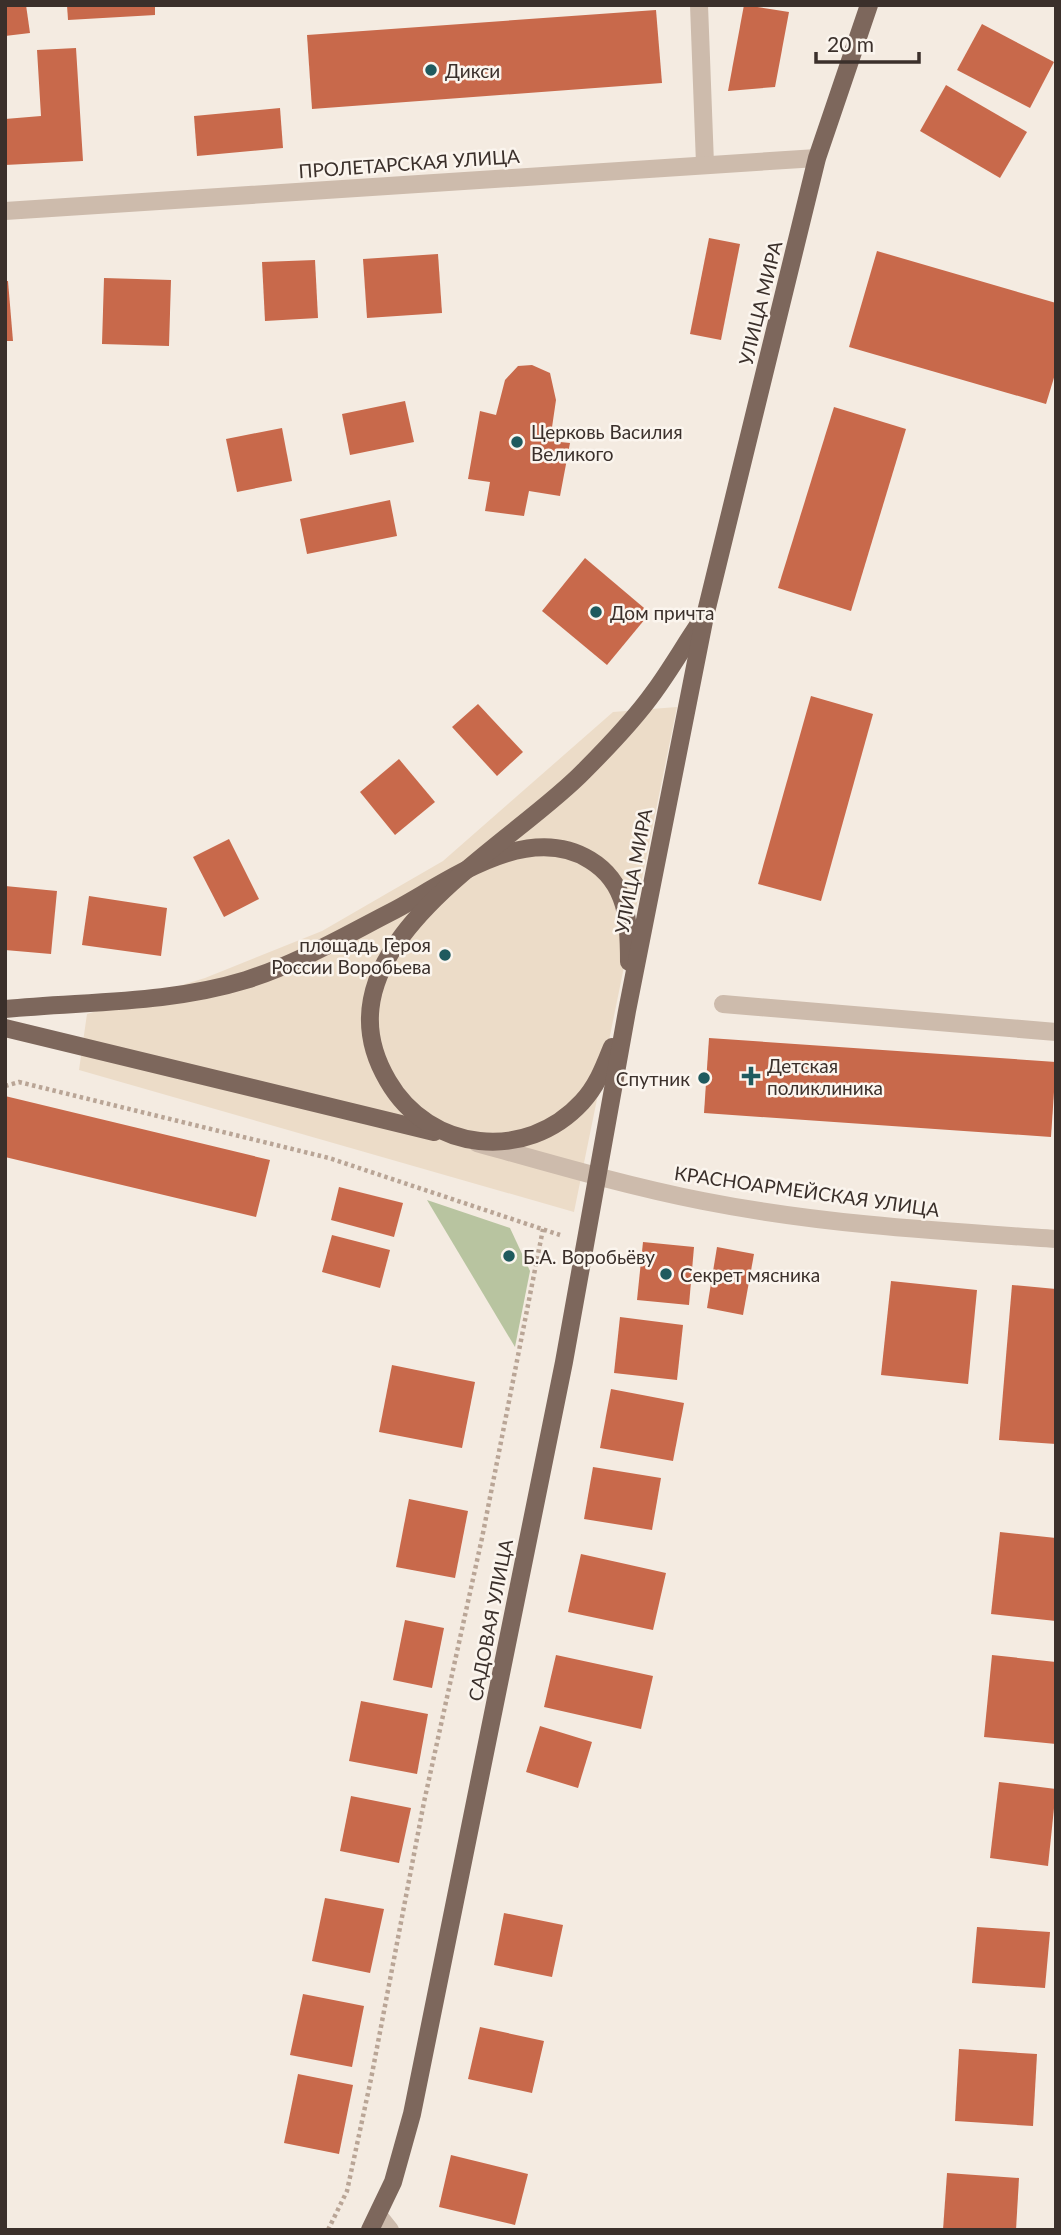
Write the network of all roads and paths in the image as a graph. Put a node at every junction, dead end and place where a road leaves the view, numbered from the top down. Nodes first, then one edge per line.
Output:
1 (699, 5) edge
2 (869, 5) edge
3 (817, 158) junction
4 (705, 164) junction
5 (5, 211) edge
6 (705, 616) junction
7 (461, 874) junction
8 (723, 1004) dead end
9 (5, 1009) edge
10 (627, 1011) junction
11 (5, 1028) edge
12 (1056, 1032) edge
13 (5, 1086) edge
14 (464, 1139) junction
15 (597, 1176) junction
16 (543, 1229) junction
17 (1056, 1238) edge
18 (584, 1243) junction
19 (374, 2222) edge
20 (328, 2230) edge
21 (390, 2230) edge

1 - 4 street
2 - 3 main road, УЛИЦА МИРА
3 - 4 street, ПРОЛЕТАРСКАЯ УЛИЦА
3 - 6 main road, УЛИЦА МИРА
4 - 5 street, ПРОЛЕТАРСКАЯ УЛИЦА
6 - 7 main road, УЛИЦА МИРА
6 - 10 main road, УЛИЦА МИРА
7 - 9 main road
7 - 10 main road
7 - 14 main road
8 - 12 street
10 - 14 main road
10 - 15 main road, САДОВАЯ УЛИЦА
11 - 14 main road
13 - 16 path
14 - 15 street, КРАСНОАРМЕЙСКАЯ УЛИЦА
15 - 17 street, КРАСНОАРМЕЙСКАЯ УЛИЦА
15 - 18 main road, САДОВАЯ УЛИЦА
16 - 18 path
16 - 20 path
18 - 19 main road, САДОВАЯ УЛИЦА
19 - 21 street

